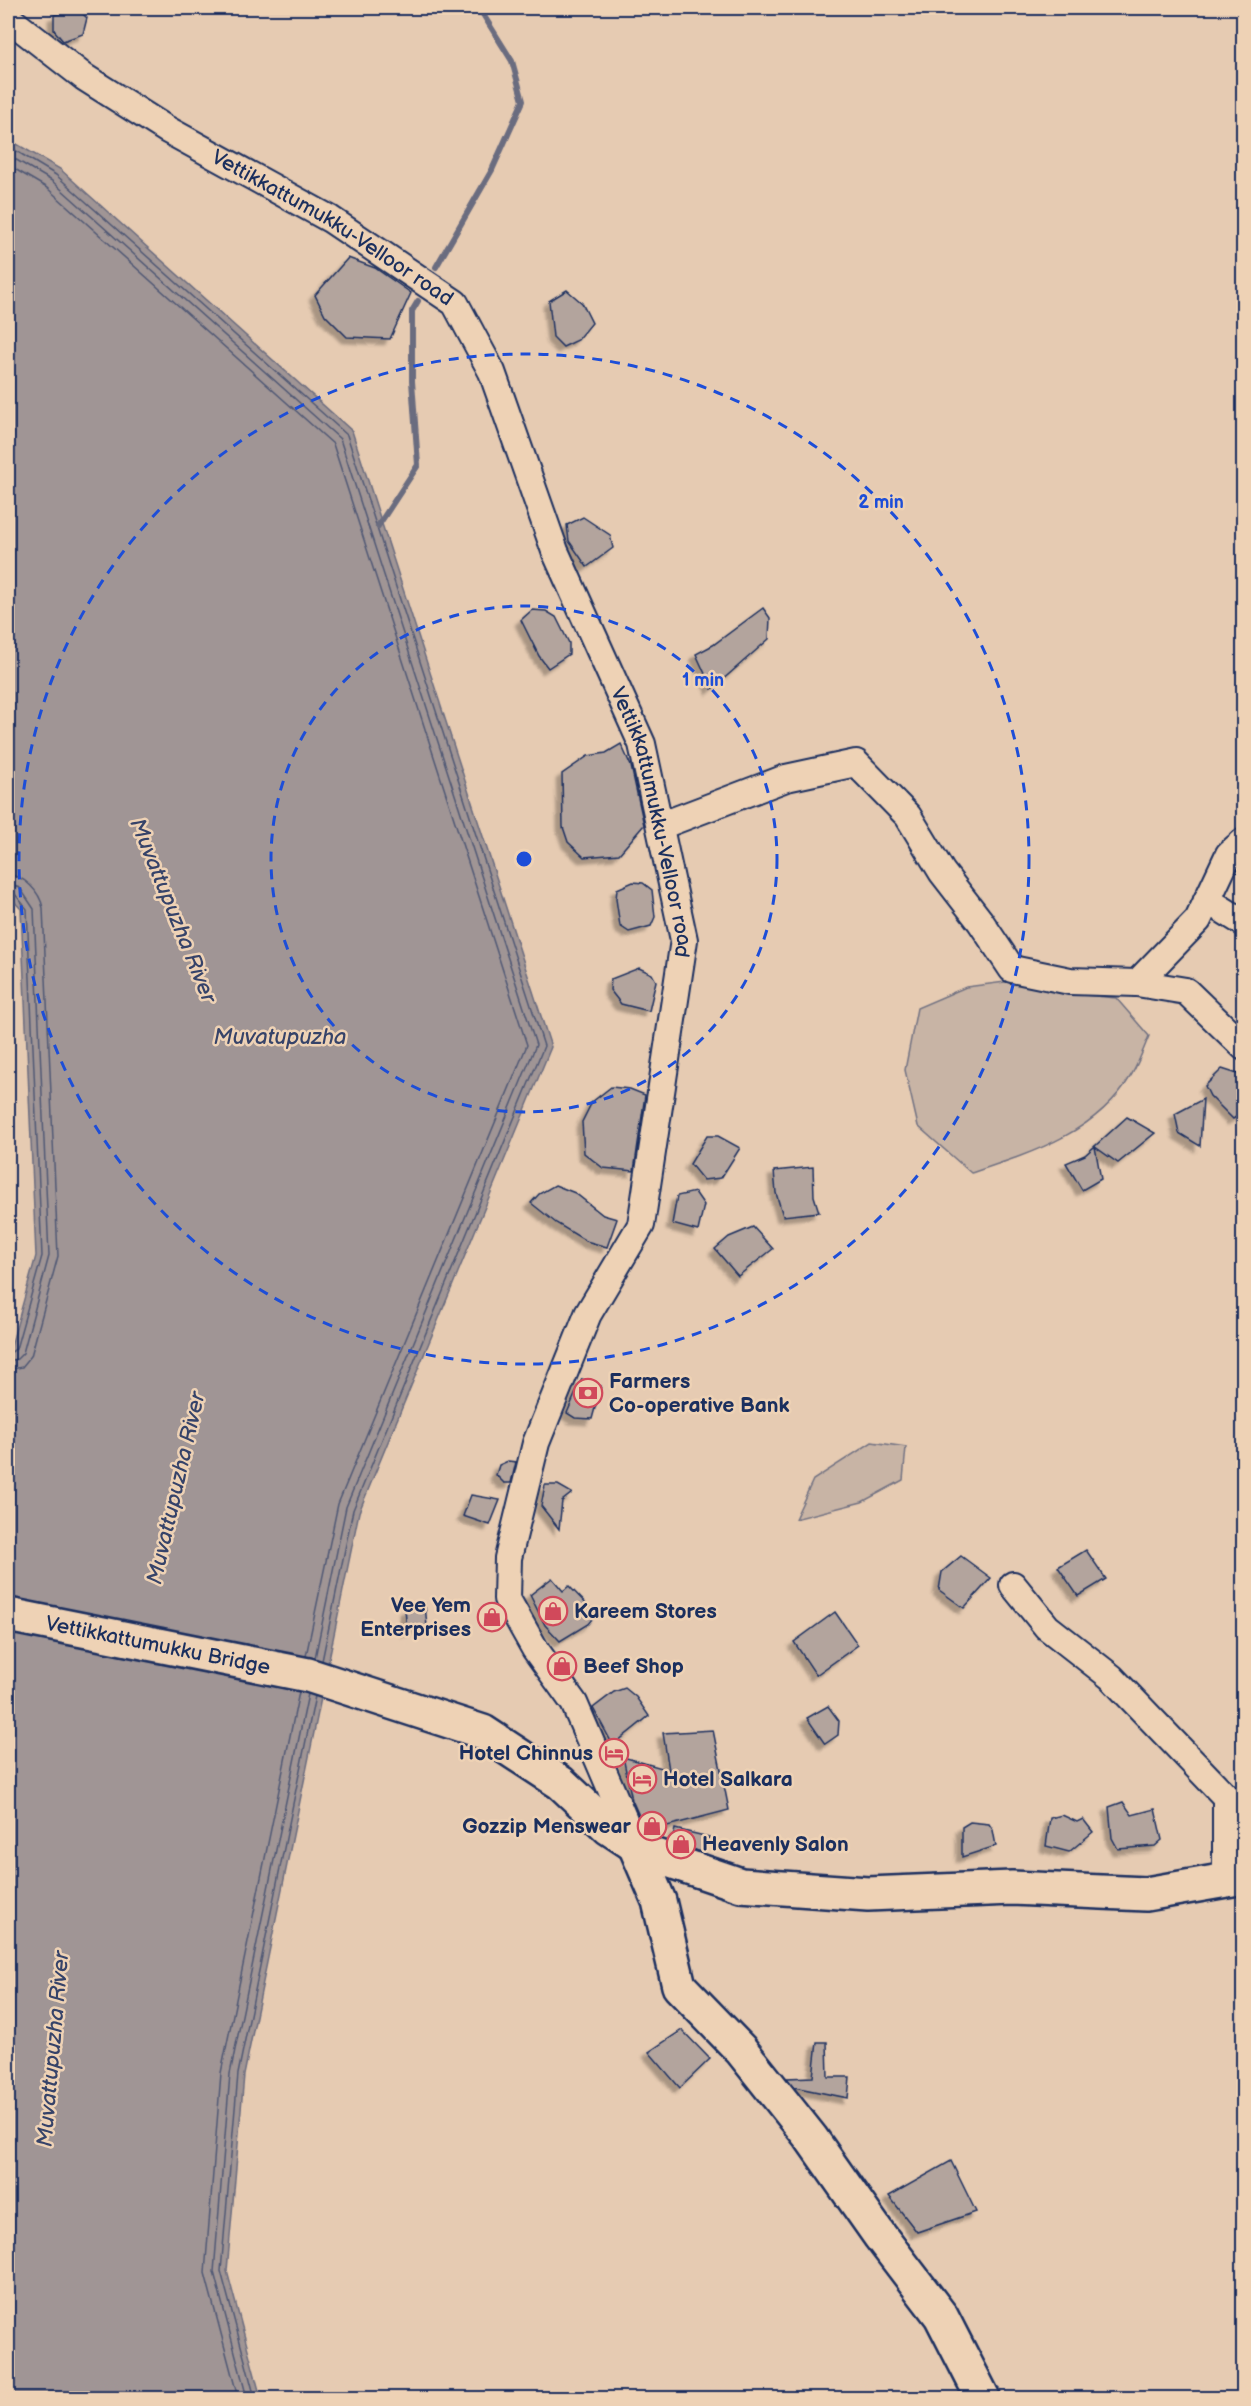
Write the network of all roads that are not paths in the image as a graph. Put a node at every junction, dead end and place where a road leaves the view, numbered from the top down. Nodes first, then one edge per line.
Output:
1 (8, 18) edge
2 (660, 826) junction
3 (1244, 841) edge
4 (1207, 900) junction
5 (1244, 923) edge
6 (1137, 983) junction
7 (1242, 1043) edge
8 (1013, 1586) dead end
9 (8, 1615) edge
10 (634, 1843) junction
11 (1235, 1879) edge
12 (983, 2398) edge

1 - 2 street, Vettikkattumukku-Velloor road
2 - 6 street
2 - 10 street, Vettikkattumukku-Velloor road
3 - 4 street
4 - 5 street
4 - 6 street
6 - 7 street
8 - 11 street
9 - 10 main road, Vettikkattumukku Bridge
10 - 11 main road, Vettikkattumukku Bridge
10 - 12 main road

